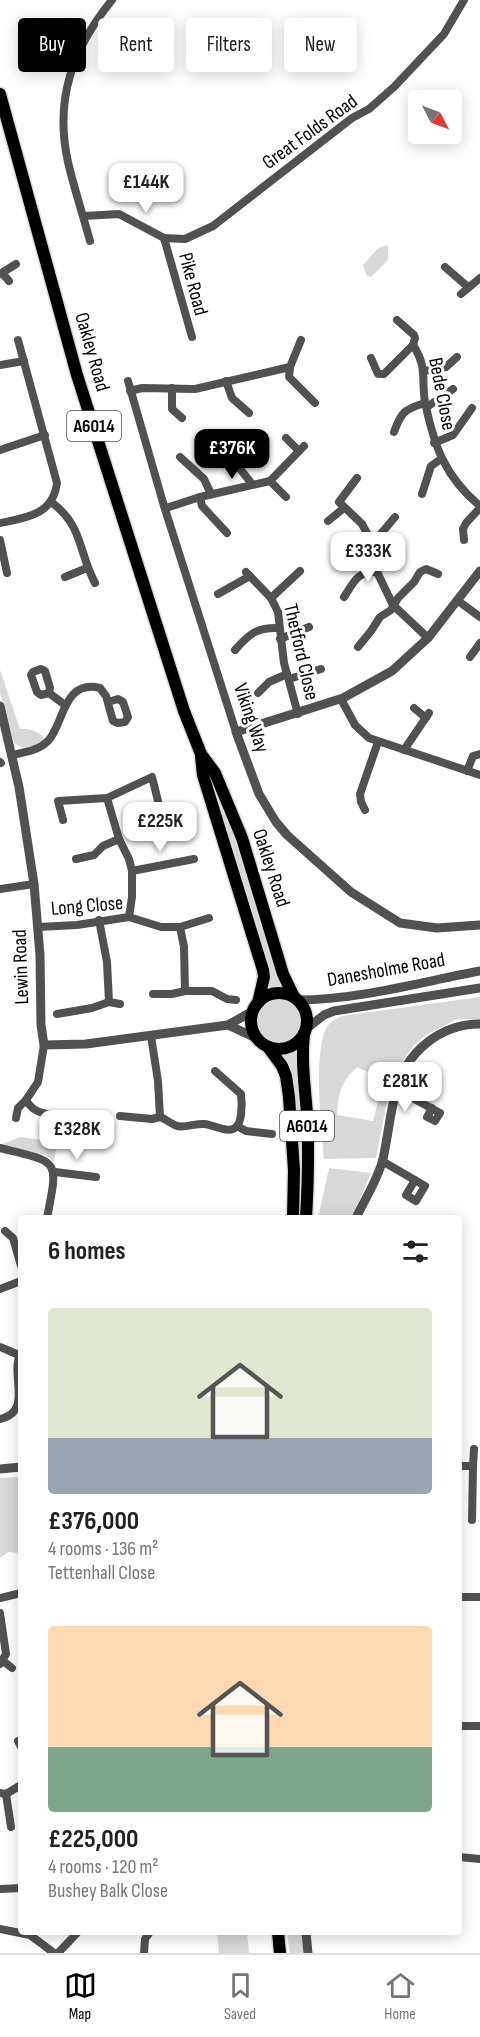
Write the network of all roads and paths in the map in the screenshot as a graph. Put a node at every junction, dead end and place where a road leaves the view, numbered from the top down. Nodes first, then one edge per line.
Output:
1 (112, 0) edge
2 (464, 0) edge
3 (0, 94) edge
4 (84, 216) junction
5 (164, 238) junction
6 (90, 241) dead end
7 (16, 264) dead end
8 (445, 267) dead end
9 (1, 274) edge
10 (480, 278) edge
11 (9, 281) dead end
12 (468, 287) junction
13 (461, 294) dead end
14 (397, 320) dead end
15 (192, 337) dead end
16 (18, 340) dead end
17 (301, 340) dead end
18 (413, 345) junction
19 (457, 357) dead end
20 (372, 358) dead end
21 (24, 361) junction
22 (0, 365) edge
23 (290, 367) junction
24 (423, 371) junction
25 (128, 381) dead end
26 (226, 381) junction
27 (172, 388) junction
28 (453, 389) dead end
29 (130, 391) junction
30 (315, 403) dead end
31 (426, 405) junction
32 (472, 408) dead end
33 (249, 413) dead end
34 (182, 418) dead end
35 (394, 432) dead end
36 (45, 435) junction
37 (286, 438) dead end
38 (435, 442) junction
39 (0, 450) edge
40 (180, 457) dead end
41 (441, 459) junction
42 (232, 460) dead end
43 (357, 478) dead end
44 (270, 481) junction
45 (252, 484) junction
46 (211, 494) junction
47 (422, 494) dead end
48 (200, 497) junction
49 (286, 497) dead end
50 (51, 502) junction
51 (479, 504) edge
52 (342, 505) junction
53 (166, 508) junction
54 (395, 517) dead end
55 (328, 521) dead end
56 (0, 523) edge
57 (227, 533) dead end
58 (369, 537) junction
59 (0, 540) edge
60 (464, 540) dead end
61 (87, 567) junction
62 (300, 571) dead end
63 (480, 571) edge
64 (377, 572) junction
65 (438, 574) dead end
66 (7, 575) edge
67 (65, 577) dead end
68 (95, 583) dead end
69 (218, 594) dead end
70 (344, 597) dead end
71 (271, 598) junction
72 (457, 600) junction
73 (393, 605) junction
74 (480, 617) edge
75 (309, 627) dead end
76 (279, 628) junction
77 (428, 638) junction
78 (280, 639) junction
79 (480, 643) edge
80 (358, 646) dead end
81 (236, 650) dead end
82 (470, 657) dead end
83 (321, 669) dead end
84 (288, 676) junction
85 (49, 693) dead end
86 (258, 693) dead end
87 (341, 699) junction
88 (108, 702) dead end
89 (65, 705) junction
90 (0, 706) edge
91 (414, 708) dead end
92 (298, 714) junction
93 (236, 732) junction
94 (378, 742) junction
95 (404, 750) junction
96 (480, 753) edge
97 (201, 754) junction
98 (12, 755) junction
99 (467, 771) junction
100 (480, 776) edge
101 (107, 798) junction
102 (158, 801) dead end
103 (365, 810) dead end
104 (63, 820) dead end
105 (118, 839) junction
106 (76, 859) dead end
107 (194, 859) dead end
108 (132, 871) junction
109 (34, 884) junction
110 (0, 889) edge
111 (129, 916) junction
112 (209, 918) dead end
113 (99, 920) junction
114 (480, 925) edge
115 (38, 927) junction
116 (180, 927) junction
117 (480, 971) edge
118 (480, 988) edge
119 (185, 991) junction
120 (153, 994) dead end
121 (296, 998) junction
122 (236, 1000) dead end
123 (109, 1002) junction
124 (120, 1004) dead end
125 (256, 1007) junction
126 (57, 1014) dead end
127 (480, 1024) edge
128 (228, 1025) junction
129 (305, 1032) junction
130 (151, 1036) junction
131 (263, 1043) junction
132 (44, 1045) junction
133 (215, 1071) dead end
134 (396, 1089) junction
135 (26, 1100) junction
136 (432, 1108) dead end
137 (71, 1114) dead end
138 (120, 1116) dead end
139 (160, 1117) junction
140 (16, 1118) dead end
141 (237, 1126) junction
142 (272, 1134) dead end
143 (0, 1148) edge
144 (382, 1161) junction
145 (54, 1172) junction
146 (96, 1177) dead end
147 (415, 1180) dead end
148 (48, 1215) edge
149 (293, 1215) edge
150 (306, 1215) edge
151 (357, 1215) edge
152 (4, 1231) dead end
153 (18, 1234) edge
154 (12, 1237) junction
155 (18, 1256) edge
156 (18, 1282) edge
157 (0, 1289) edge
158 (0, 1347) edge
159 (18, 1352) edge
160 (18, 1360) edge
161 (18, 1380) edge
162 (18, 1404) edge
163 (0, 1419) edge
164 (474, 1449) dead end
165 (462, 1466) edge
166 (473, 1466) junction
167 (18, 1467) edge
168 (0, 1469) edge
169 (472, 1520) dead end
170 (18, 1594) edge
171 (462, 1597) edge
172 (480, 1597) edge
173 (0, 1598) edge
174 (0, 1613) edge
175 (1, 1662) edge
176 (12, 1668) dead end
177 (462, 1726) edge
178 (480, 1726) edge
179 (18, 1786) edge
180 (3, 1793) edge
181 (11, 1827) dead end
182 (462, 1857) edge
183 (480, 1859) edge
184 (18, 1888) edge
185 (0, 1889) edge
186 (0, 1929) edge
187 (18, 1933) edge
188 (30, 1935) edge
189 (75, 1935) edge
190 (148, 1935) edge
191 (278, 1935) edge
192 (306, 1935) edge
193 (56, 1953) edge
194 (144, 1953) edge
195 (280, 1953) edge
196 (308, 1953) edge

1 - 4 street
2 - 5 street, Great Folds Road
3 - 97 main road, Oakley Road / A6014
4 - 5 street
4 - 6 street
5 - 15 street, Pike Road
7 - 9 street
8 - 12 street
9 - 11 street
10 - 12 street
12 - 13 street
14 - 18 street, Bede Close
16 - 21 street
17 - 23 street
18 - 20 street
18 - 24 street, Bede Close
19 - 24 street
21 - 22 street
21 - 36 street
23 - 26 street
23 - 30 street
24 - 31 street, Bede Close
25 - 29 street, Viking Way
26 - 27 street
26 - 33 street
27 - 29 street
27 - 34 street
28 - 31 street
29 - 53 street, Viking Way
31 - 35 street
31 - 38 street, Bede Close
32 - 38 street
36 - 39 street
36 - 50 street
37 - 44 street
38 - 41 street, Bede Close
40 - 46 street
41 - 47 street
41 - 51 street, Bede Close
42 - 45 street
43 - 52 street
44 - 45 street
44 - 49 street
45 - 46 street
46 - 48 street
48 - 53 street
48 - 57 street
50 - 56 street
50 - 61 street
51 - 60 street
52 - 55 street
52 - 58 street
53 - 93 street, Viking Way
54 - 58 street
58 - 64 street
59 - 66 street
61 - 67 street
61 - 68 street
62 - 71 street
63 - 72 street
64 - 70 street
64 - 73 street
65 - 73 street
69 - 71 street, Thetford Close
71 - 76 street, Thetford Close
72 - 74 street
72 - 77 street
73 - 77 street
73 - 80 street
75 - 78 street
76 - 78 street, Thetford Close
76 - 81 street
77 - 87 street
78 - 84 street, Thetford Close
79 - 82 street
83 - 84 street
84 - 86 street
84 - 92 street, Thetford Close
85 - 89 street
87 - 92 street
87 - 94 street
88 - 89 street
89 - 98 street
90 - 98 street, Lewin Road
91 - 95 street
92 - 93 street
93 - 114 street, Viking Way
94 - 95 street
94 - 103 street
95 - 99 street
96 - 99 street
97 - 121 main road, Oakley Road / A6014
97 - 125 main road, Oakley Road / A6014
98 - 109 street, Lewin Road
99 - 100 street
101 - 102 street
101 - 104 street
101 - 105 street
105 - 106 street
105 - 108 street
107 - 108 street
108 - 111 street
109 - 110 street
109 - 115 street, Lewin Road
111 - 113 street, Long Close
111 - 116 street, Long Close
112 - 116 street, Long Close
113 - 115 street, Long Close
113 - 123 street
115 - 132 street, Lewin Road
116 - 119 street
117 - 121 street, Danesholme Road
118 - 129 street, Danesholme Road
119 - 120 street
119 - 122 street
121 - 125 main road
121 - 129 main road
123 - 124 street
123 - 126 street
125 - 128 street
125 - 131 main road
127 - 134 street
128 - 130 street
128 - 131 street
129 - 131 main road
129 - 150 main road, A6014
130 - 132 street
130 - 139 street
131 - 149 main road, A6014
132 - 135 street
133 - 141 street
134 - 136 street
134 - 144 street
135 - 137 street
135 - 140 street
138 - 139 street
139 - 141 street
141 - 142 street
143 - 145 street
144 - 147 street
144 - 151 street
145 - 146 street
145 - 148 street
152 - 154 street
153 - 154 street
154 - 155 street
156 - 157 street
158 - 159 street
160 - 161 street
162 - 163 street
164 - 166 street
165 - 166 street
166 - 169 street
167 - 168 street
170 - 173 street
171 - 172 street
174 - 175 street
175 - 176 street
177 - 178 street
179 - 180 street
180 - 181 street
182 - 183 street
184 - 185 street
186 - 187 street
188 - 193 street
189 - 193 street
190 - 194 street
191 - 195 main road
192 - 196 street

